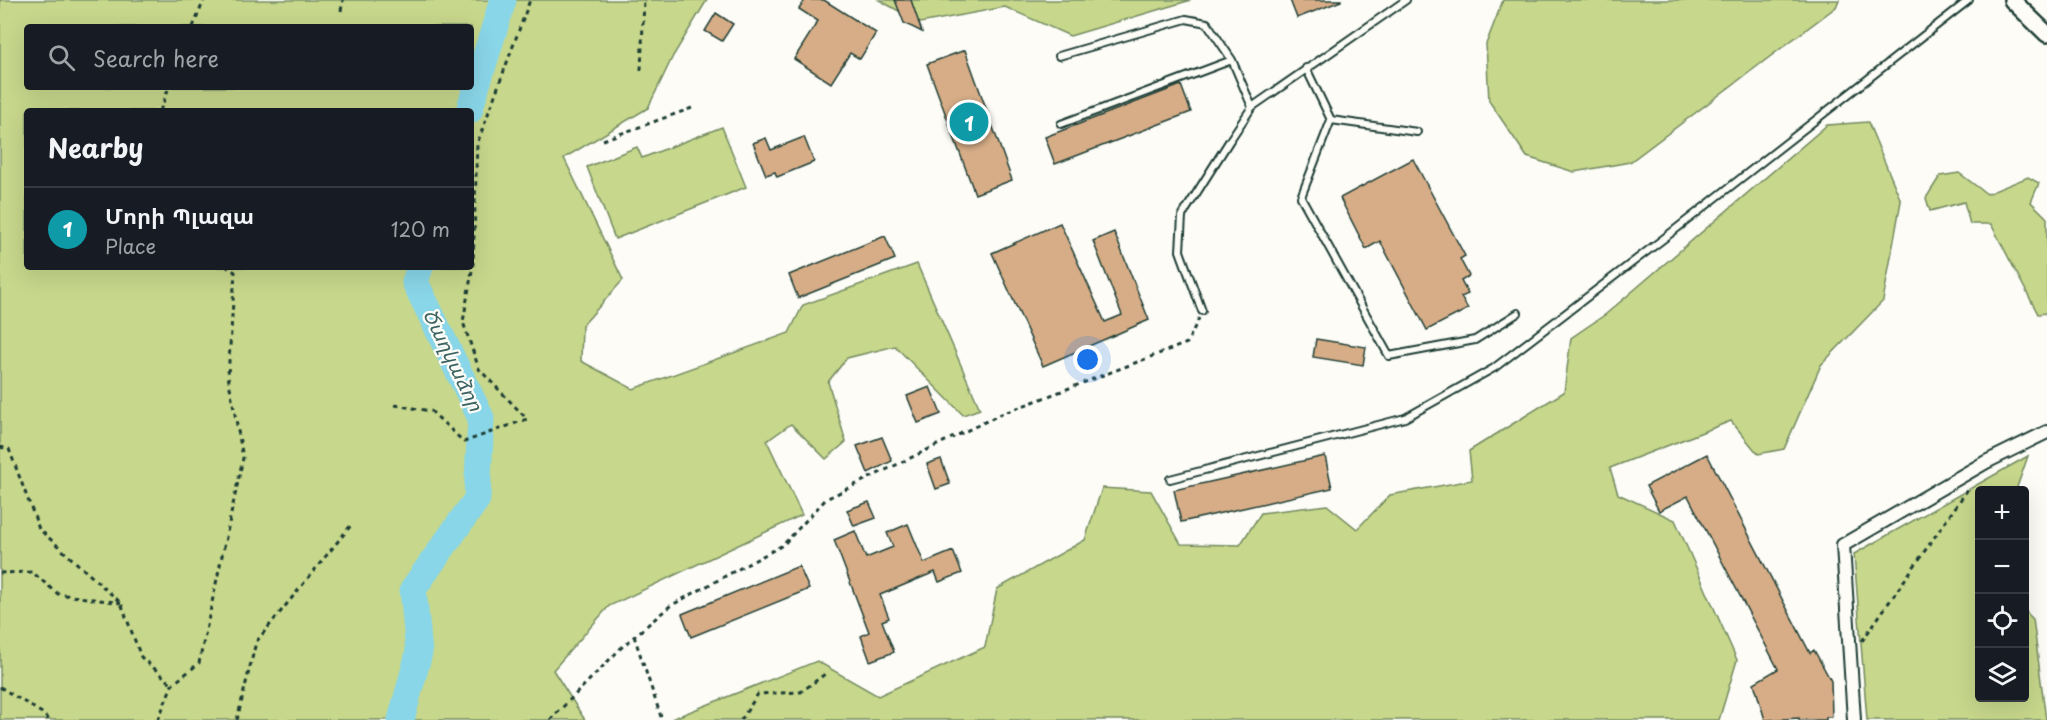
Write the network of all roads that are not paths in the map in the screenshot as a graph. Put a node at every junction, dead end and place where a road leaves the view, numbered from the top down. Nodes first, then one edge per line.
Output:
1 (1406, 0) edge
2 (1969, 0) edge
3 (2012, 0) edge
4 (2047, 34) edge
5 (1059, 56) dead end
6 (1232, 60) junction
7 (1306, 68) junction
8 (1251, 107) junction
9 (1331, 120) junction
10 (1061, 124) dead end
11 (1417, 132) dead end
12 (1202, 311) road end
13 (1518, 313) dead end
14 (2047, 432) edge
15 (1170, 479) dead end
16 (1854, 720) edge

1 - 7 lane
2 - 15 lane
3 - 4 street
5 - 6 lane
6 - 8 lane
6 - 10 lane
7 - 8 lane
7 - 9 lane
8 - 12 lane
9 - 11 lane
9 - 13 lane
14 - 16 street

